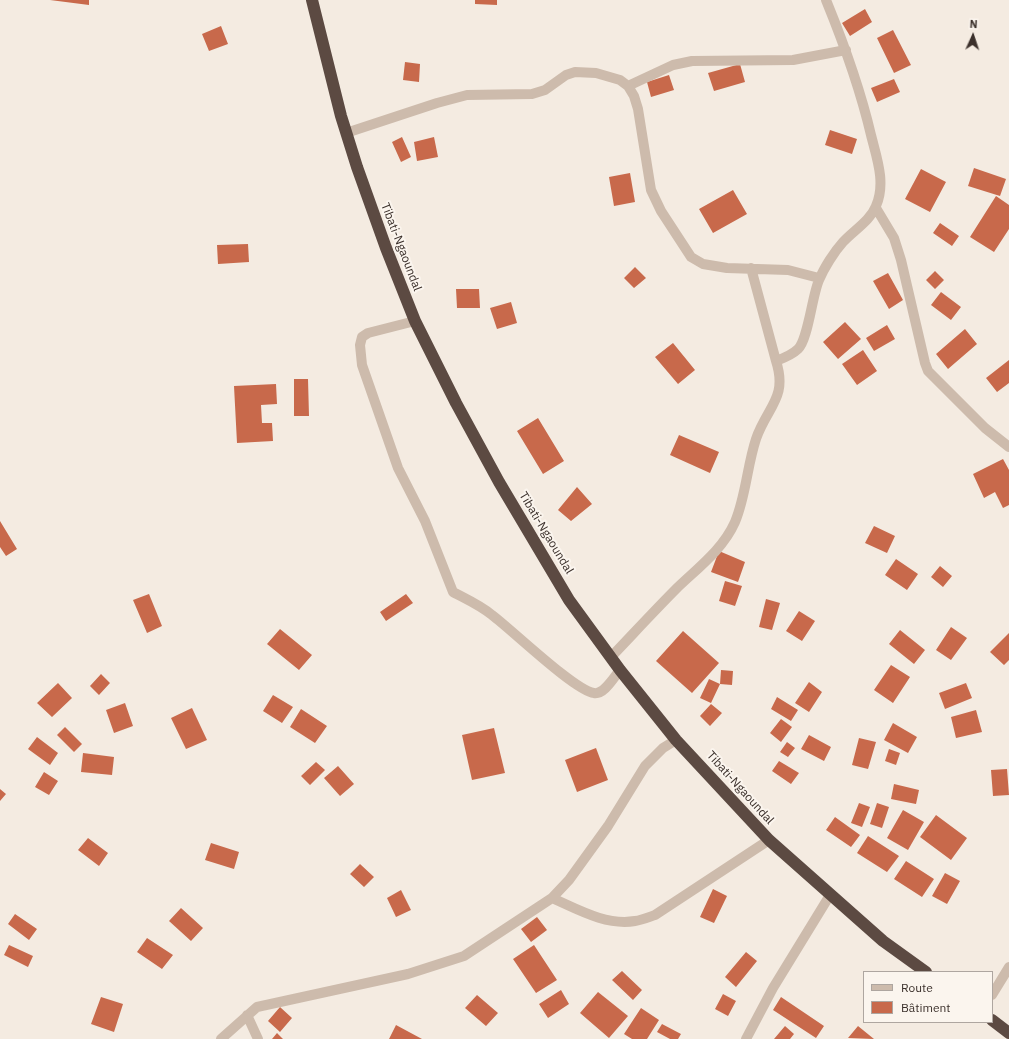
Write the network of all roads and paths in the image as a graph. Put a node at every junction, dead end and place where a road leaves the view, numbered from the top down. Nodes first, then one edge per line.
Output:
1 (312, 0) edge
2 (826, 0) edge
3 (846, 50) junction
4 (628, 86) junction
5 (346, 133) junction
6 (876, 208) junction
7 (752, 268) junction
8 (819, 278) junction
9 (415, 321) junction
10 (776, 361) junction
11 (1009, 447) edge
12 (611, 657) junction
13 (620, 670) junction
14 (676, 740) junction
15 (769, 840) junction
16 (830, 895) junction
17 (552, 898) junction
18 (1009, 968) edge
19 (925, 971) edge
20 (993, 993) edge
21 (247, 1014) junction
22 (993, 1021) edge
23 (1009, 1033) edge
24 (220, 1039) edge
25 (258, 1039) edge
26 (746, 1039) edge

1 - 5 highway, Tibati-Ngaoundal
2 - 3 street
3 - 4 street
3 - 6 street
4 - 5 street
4 - 7 street
5 - 9 highway, Tibati-Ngaoundal
6 - 8 street
6 - 11 street
7 - 8 street
7 - 10 street
8 - 10 street
9 - 12 highway, Tibati-Ngaoundal
9 - 13 street
10 - 12 street
12 - 13 highway, Tibati-Ngaoundal
13 - 14 highway, Tibati-Ngaoundal
14 - 15 highway, Tibati-Ngaoundal
14 - 17 street
15 - 16 highway, Tibati-Ngaoundal
15 - 17 street
16 - 19 highway, Tibati-Ngaoundal
16 - 26 street
17 - 21 street
18 - 20 street
21 - 24 street
21 - 25 street
22 - 23 highway

